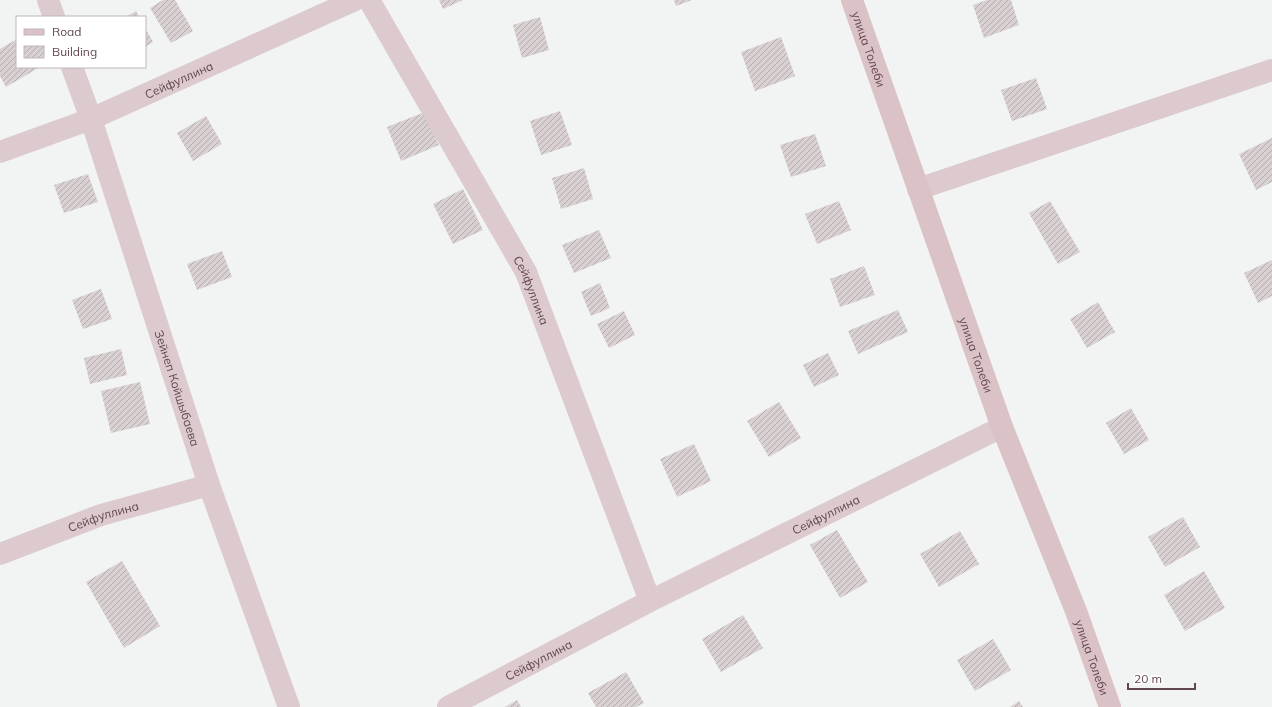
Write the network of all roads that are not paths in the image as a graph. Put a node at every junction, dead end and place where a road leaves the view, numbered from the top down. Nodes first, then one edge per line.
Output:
1 (48, 0) edge
2 (356, 0) edge
3 (369, 0) edge
4 (852, 0) edge
5 (54, 16) edge
6 (72, 68) edge
7 (1272, 70) edge
8 (91, 120) junction
9 (0, 152) edge
10 (918, 189) junction
11 (1002, 427) junction
12 (209, 485) junction
13 (0, 554) edge
14 (650, 600) junction
15 (290, 707) edge
16 (448, 707) edge
17 (1110, 707) edge

1 - 5 street
2 - 8 street, Сейфуллина
3 - 14 street, Сейфуллина
4 - 10 street, улица Толеби
6 - 8 street, Зейнеп Койшыбаева
7 - 10 street
8 - 9 street, Сейфуллина
8 - 12 street, Зейнеп Койшыбаева
10 - 11 street, улица Толеби
11 - 14 street, Сейфуллина
11 - 17 street, улица Толеби
12 - 13 street, Сейфуллина
12 - 15 street, Зейнеп Койшыбаева
14 - 16 street, Сейфуллина

